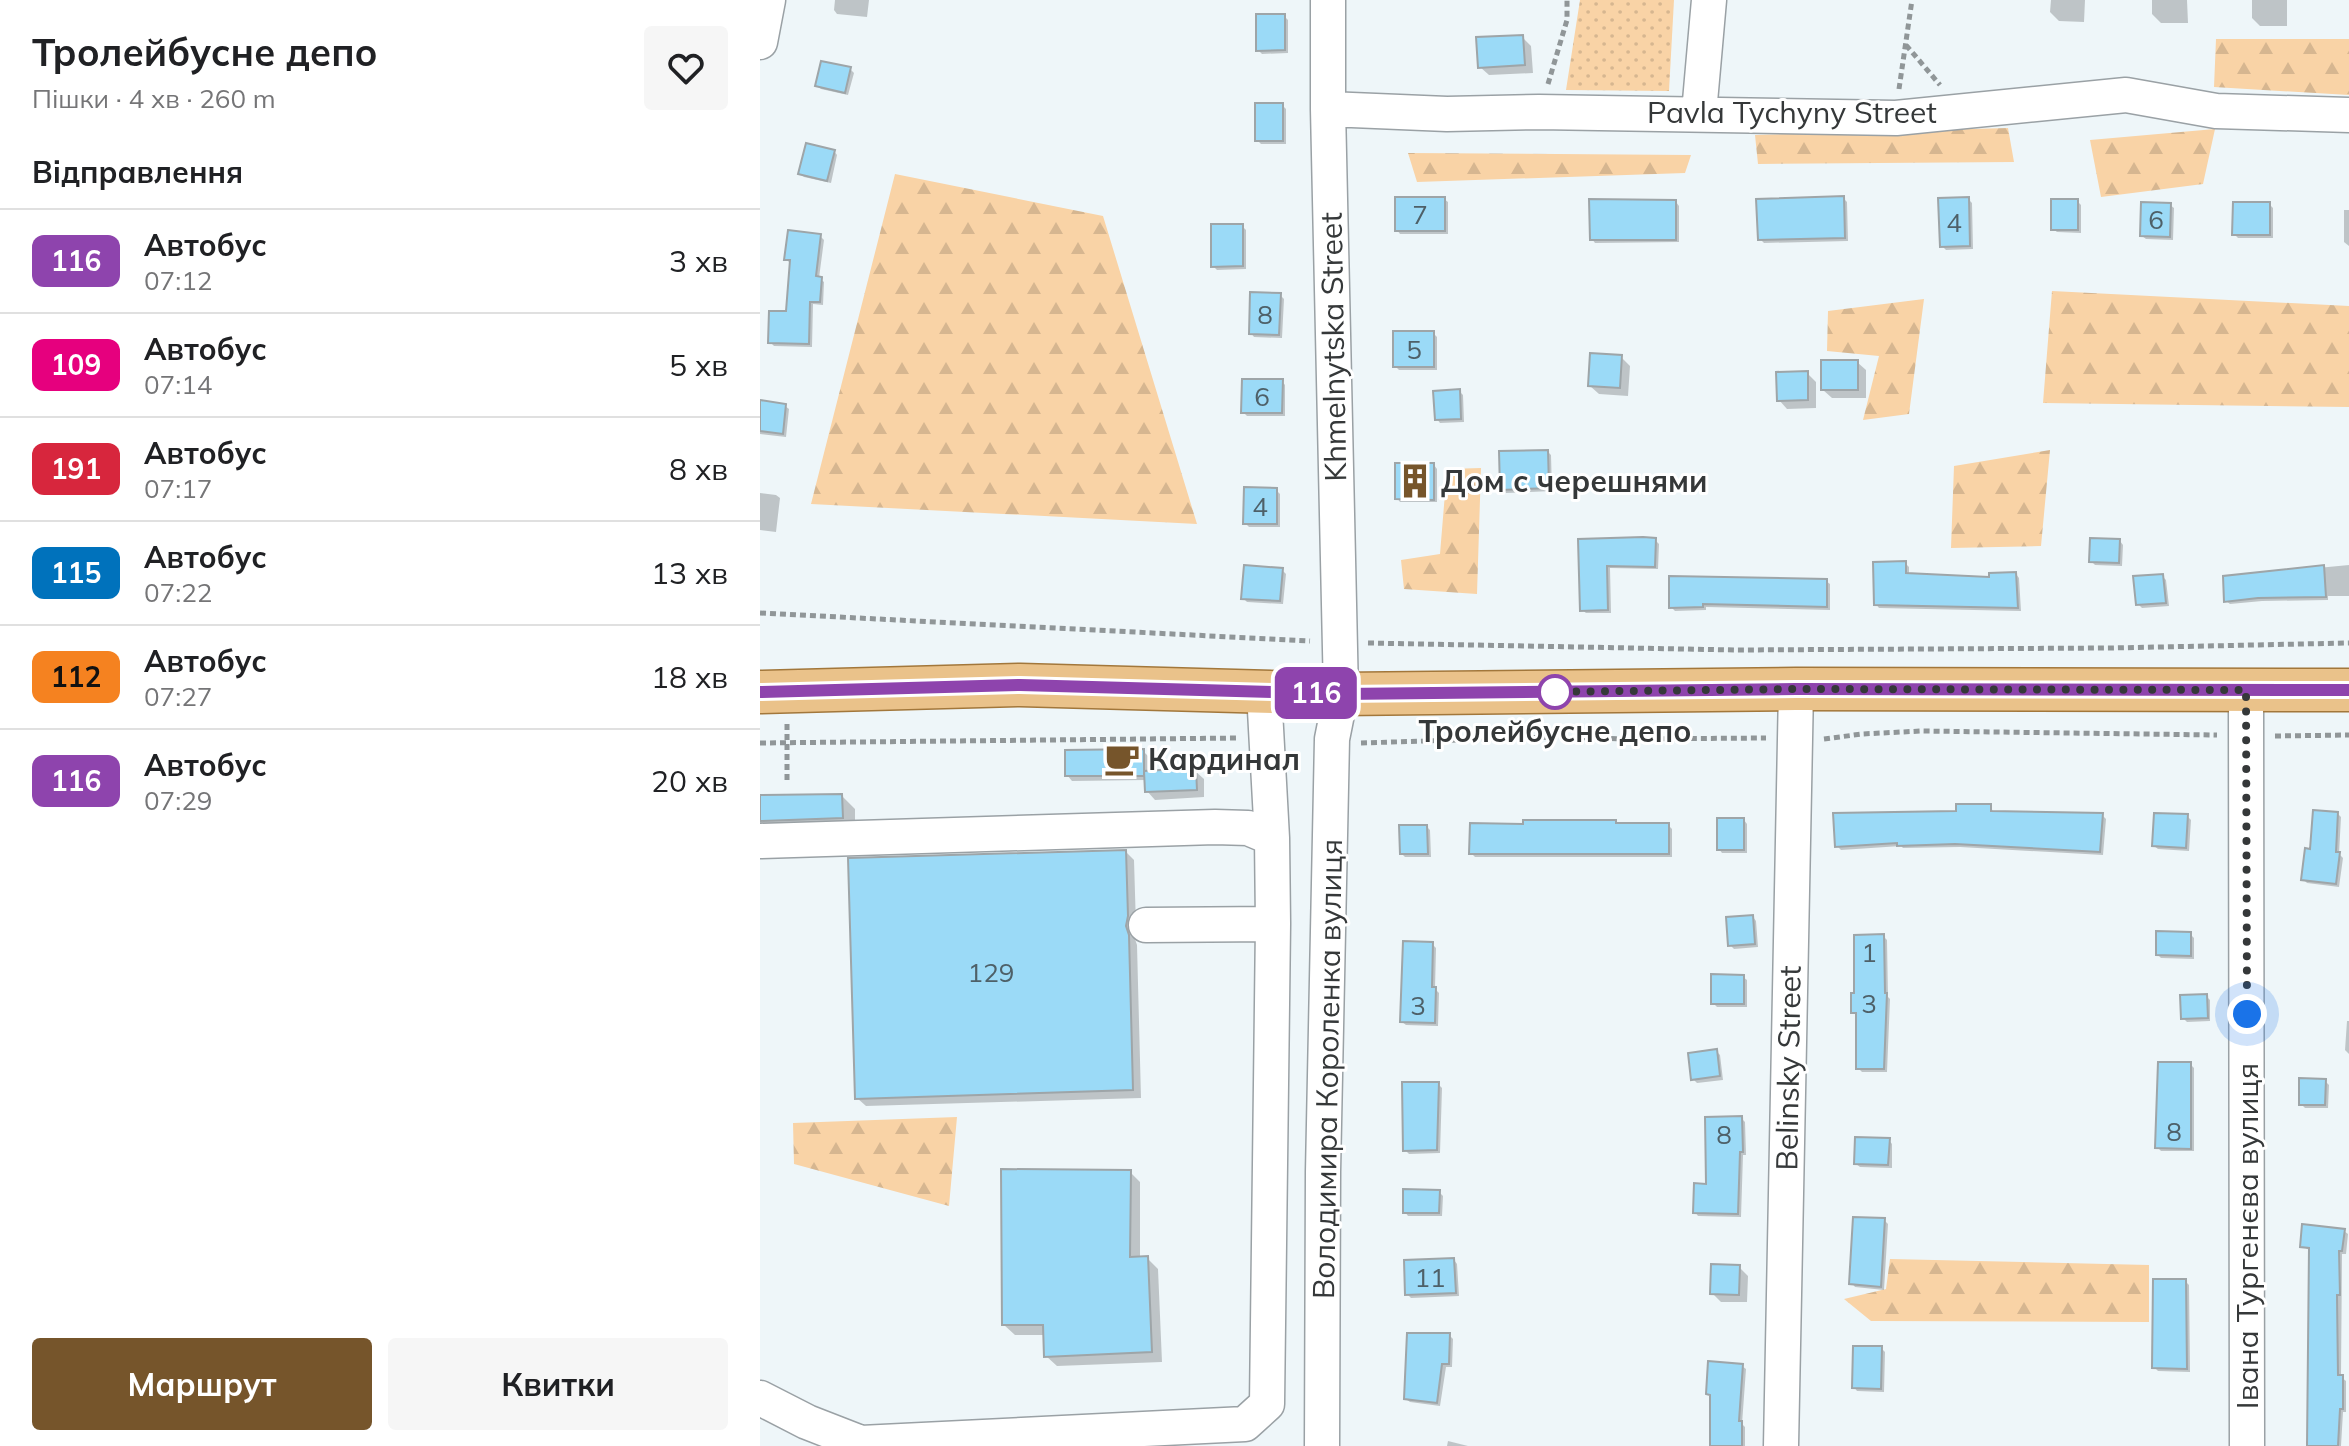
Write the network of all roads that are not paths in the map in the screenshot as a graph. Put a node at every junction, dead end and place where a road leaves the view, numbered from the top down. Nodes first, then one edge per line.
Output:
1 (768, 0) edge
2 (1328, 0) edge
3 (1709, 0) edge
4 (760, 42) edge
5 (1328, 109) junction
6 (1699, 113) junction
7 (2349, 115) edge
8 (1796, 689) junction
9 (2246, 690) junction
10 (2349, 690) edge
11 (774, 691) edge
12 (1264, 692) junction
13 (1341, 694) junction
14 (1272, 838) junction
15 (760, 841) edge
16 (1273, 924) junction
17 (1146, 925) dead end
18 (760, 1398) edge
19 (1322, 1446) edge
20 (1781, 1446) edge
21 (2247, 1446) edge

1 - 4 street
2 - 5 street, Khmelnytska Street
3 - 6 street
5 - 6 street, Pavla Tychyny Street
5 - 13 street, Khmelnytska Street
6 - 7 street, Pavla Tychyny Street
8 - 9 main road
8 - 13 main road
8 - 20 street, Belinsky Street
9 - 10 main road
9 - 21 street, Івана Тургенєва вулиця
11 - 12 main road
12 - 13 main road
12 - 14 street
13 - 19 street, Володимира Короленка вулиця
14 - 15 street
14 - 16 street
16 - 17 street
16 - 18 street

